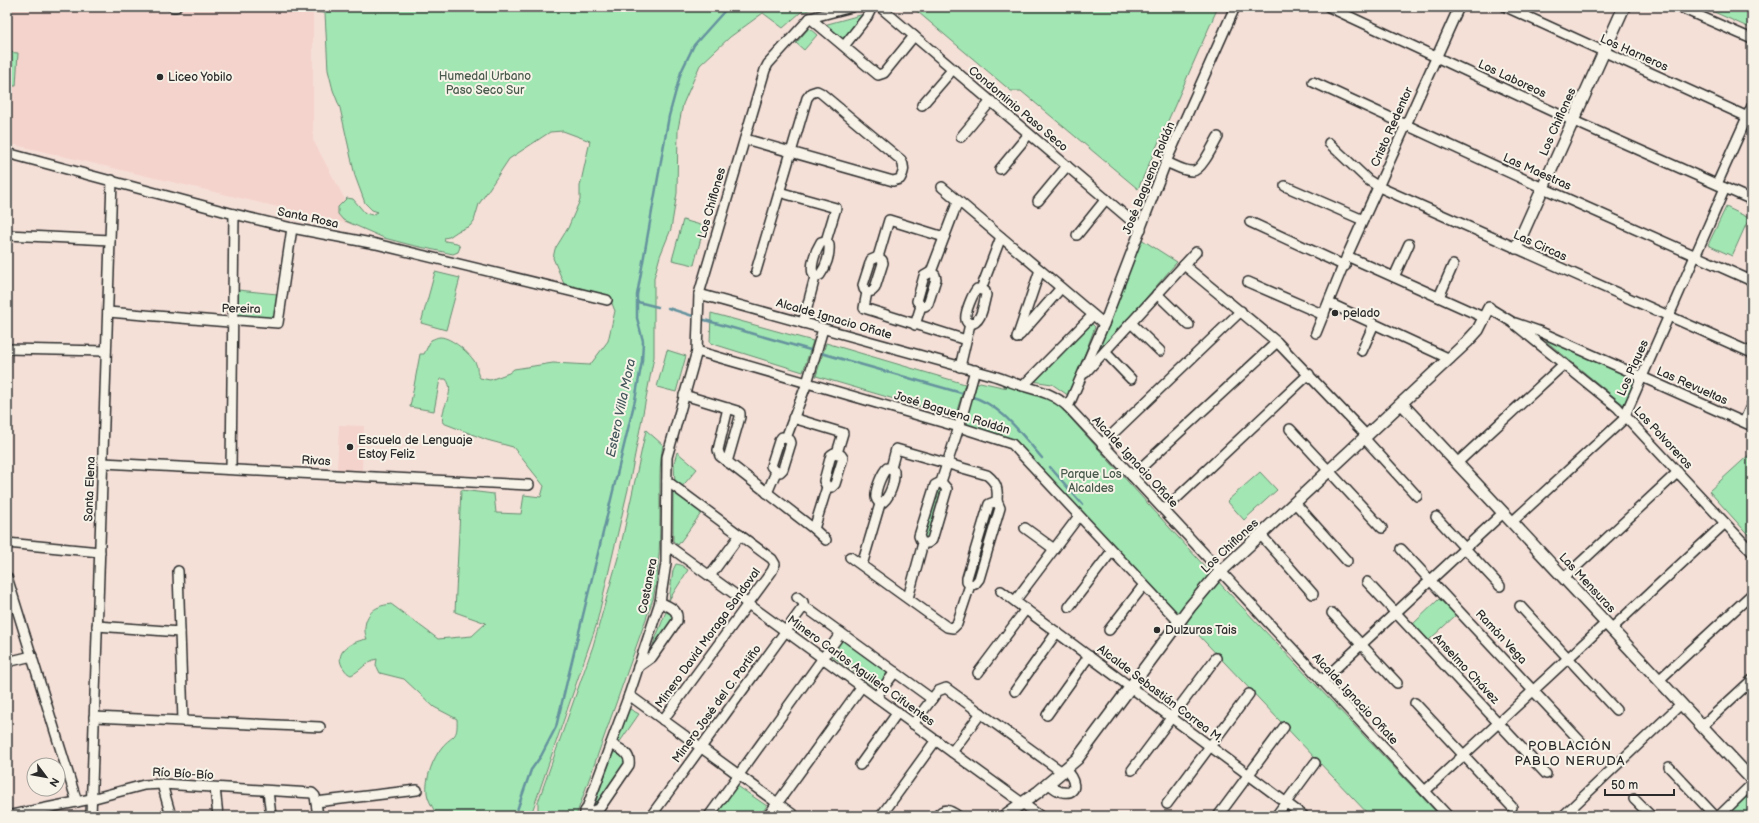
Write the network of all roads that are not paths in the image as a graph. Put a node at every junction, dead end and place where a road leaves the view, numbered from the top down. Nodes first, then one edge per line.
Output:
1 (852, 7) edge
2 (872, 7) edge
3 (880, 7) edge
4 (1235, 7) edge
5 (1329, 7) edge
6 (1459, 7) edge
7 (1506, 7) edge
8 (1624, 7) edge
9 (1679, 7) edge
10 (810, 18) junction
11 (914, 36) junction
12 (1752, 39) edge
13 (844, 46) junction
14 (1603, 53) junction
15 (1436, 57) junction
16 (953, 69) junction
17 (1314, 82) dead end
18 (991, 102) junction
19 (922, 105) dead end
20 (1752, 106) edge
21 (1750, 118) edge
22 (1573, 120) junction
23 (1406, 125) junction
24 (1030, 134) junction
25 (961, 137) dead end
26 (1218, 137) dead end
27 (745, 139) junction
28 (1329, 143) dead end
29 (7, 152) edge
30 (791, 152) junction
31 (1166, 162) junction
32 (1067, 166) junction
33 (1000, 169) dead end
34 (112, 180) junction
35 (1285, 186) dead end
36 (1721, 186) junction
37 (1379, 187) junction
38 (942, 188) dead end
39 (1543, 188) junction
40 (779, 192) junction
41 (1106, 199) junction
42 (1752, 200) edge
43 (958, 201) junction
44 (1038, 201) dead end
45 (234, 214) junction
46 (1364, 220) junction
47 (1250, 222) dead end
48 (292, 228) junction
49 (1141, 229) junction
50 (7, 235) edge
51 (1076, 235) dead end
52 (944, 237) junction
53 (1001, 237) junction
54 (110, 240) junction
55 (1408, 244) dead end
56 (1516, 248) junction
57 (1196, 252) dead end
58 (1347, 256) junction
59 (1695, 256) junction
60 (1184, 265) junction
61 (1453, 265) dead end
62 (1344, 266) junction
63 (1040, 270) junction
64 (756, 271) dead end
65 (1394, 277) junction
66 (1752, 281) edge
67 (1248, 282) dead end
68 (1061, 288) junction
69 (981, 289) junction
70 (699, 294) junction
71 (1157, 294) junction
72 (1439, 297) junction
73 (607, 300) dead end
74 (1329, 303) junction
75 (108, 312) junction
76 (1241, 312) junction
77 (1487, 313) junction
78 (1093, 315) junction
79 (1324, 315) junction
80 (1669, 316) junction
81 (233, 321) junction
82 (1512, 322) junction
83 (803, 323) junction
84 (1131, 323) junction
85 (970, 324) junction
86 (1104, 324) junction
87 (1374, 324) junction
88 (915, 325) junction
89 (1189, 325) dead end
90 (824, 329) junction
91 (1316, 333) dead end
92 (966, 340) junction
93 (1277, 342) junction
94 (7, 349) edge
95 (106, 351) junction
96 (1160, 351) dead end
97 (1362, 351) dead end
98 (697, 352) junction
99 (1105, 352) junction
100 (1752, 353) edge
101 (1450, 359) junction
102 (1564, 364) junction
103 (960, 366) junction
104 (975, 370) junction
105 (1309, 374) junction
106 (1642, 377) junction
107 (1131, 379) dead end
108 (1079, 380) junction
109 (808, 383) junction
110 (1023, 386) junction
111 (684, 395) junction
112 (1402, 404) junction
113 (1752, 404) edge
114 (1068, 407) junction
115 (728, 408) junction
116 (1625, 415) junction
117 (793, 418) junction
118 (1748, 424) edge
119 (960, 427) junction
120 (1290, 429) dead end
121 (1366, 438) junction
122 (1102, 444) junction
123 (728, 462) junction
124 (102, 463) junction
125 (1457, 463) junction
126 (946, 464) junction
127 (231, 469) junction
128 (1330, 471) junction
129 (1678, 472) junction
130 (1132, 476) junction
131 (667, 481) junction
132 (941, 482) junction
133 (529, 485) dead end
134 (767, 493) junction
135 (1417, 496) dead end
136 (1295, 503) junction
137 (1164, 510) junction
138 (1503, 513) junction
139 (1079, 516) junction
140 (1436, 517) dead end
141 (1512, 522) junction
142 (1725, 523) junction
143 (1025, 528) dead end
144 (1382, 528) dead end
145 (814, 529) junction
146 (740, 535) junction
147 (1261, 535) junction
148 (826, 540) dead end
149 (7, 543) edge
150 (923, 543) junction
151 (667, 545) junction
152 (1401, 548) dead end
153 (1465, 548) junction
154 (1054, 549) junction
155 (1112, 551) junction
156 (100, 552) junction
157 (1752, 552) edge
158 (850, 557) dead end
159 (1347, 561) dead end
160 (862, 565) junction
161 (178, 571) dead end
162 (1221, 572) junction
163 (710, 576) junction
164 (7, 577) edge
165 (1564, 578) junction
166 (1430, 580) junction
167 (1367, 582) dead end
168 (1144, 585) junction
169 (1500, 586) dead end
170 (1001, 591) dead end
171 (9, 592) edge
172 (1313, 594) dead end
173 (1752, 594) edge
174 (797, 597) dead end
175 (908, 598) junction
176 (1015, 601) junction
177 (660, 602) junction
178 (748, 604) junction
179 (1520, 606) dead end
180 (1069, 607) dead end
181 (804, 608) junction
182 (1026, 609) junction
183 (1396, 612) junction
184 (1332, 613) dead end
185 (1179, 622) junction
186 (97, 626) junction
187 (1609, 626) junction
188 (1109, 630) dead end
189 (786, 631) junction
190 (180, 632) junction
191 (1057, 632) junction
192 (841, 633) junction
193 (1361, 644) junction
194 (32, 656) junction
195 (1089, 656) junction
196 (823, 658) junction
197 (1216, 658) dead end
198 (1569, 658) junction
199 (7, 662) edge
200 (638, 667) junction
201 (895, 672) junction
202 (978, 673) dead end
203 (1659, 680) junction
204 (1752, 680) edge
205 (1322, 681) junction
206 (1397, 683) dead end
207 (862, 686) junction
208 (1131, 688) junction
209 (1534, 690) junction
210 (1015, 691) dead end
211 (1249, 694) dead end
212 (629, 695) junction
213 (876, 697) junction
214 (932, 699) junction
215 (1415, 703) dead end
216 (1681, 704) junction
217 (1616, 710) dead end
218 (898, 712) junction
219 (981, 712) junction
220 (1047, 715) dead end
221 (94, 716) junction
222 (1172, 718) junction
223 (662, 720) junction
224 (183, 721) junction
225 (1499, 722) junction
226 (913, 724) junction
227 (1702, 726) junction
228 (320, 727) dead end
229 (1284, 727) dead end
230 (936, 740) junction
231 (1582, 743) dead end
232 (611, 744) junction
233 (1210, 746) junction
234 (701, 747) junction
235 (952, 752) junction
236 (1464, 755) junction
237 (1315, 763) dead end
238 (860, 765) dead end
239 (1669, 767) dead end
240 (1132, 770) dead end
241 (1064, 771) junction
242 (1546, 774) dead end
243 (739, 775) junction
244 (1249, 775) junction
245 (1751, 779) edge
246 (162, 784) junction
247 (1049, 784) junction
248 (215, 788) junction
249 (417, 790) dead end
250 (268, 791) junction
251 (1424, 791) junction
252 (91, 798) junction
253 (1634, 799) dead end
254 (77, 802) junction
255 (316, 802) junction
256 (777, 803) junction
257 (1022, 803) junction
258 (1286, 803) junction
259 (1167, 804) dead end
260 (1512, 808) dead end
261 (585, 814) edge
262 (7, 816) edge
263 (91, 816) edge
264 (171, 816) edge
265 (218, 816) edge
266 (271, 816) edge
267 (318, 816) edge
268 (651, 816) edge
269 (709, 816) edge
270 (768, 816) edge
271 (795, 816) edge
272 (881, 816) edge
273 (937, 816) edge
274 (958, 816) edge
275 (1004, 816) edge
276 (1040, 816) edge
277 (1218, 816) edge
278 (1276, 816) edge
279 (1304, 816) edge
280 (1448, 816) edge
281 (1563, 816) edge
282 (1651, 816) edge
283 (1715, 816) edge
284 (1719, 816) edge

1 - 10 street
2 - 13 street
3 - 11 street, Condominio Paso Seco
4 - 31 street, José Baguena Roldán
5 - 15 street, Los Laboreos
6 - 15 street, Cristo Redentor
7 - 14 street, Los Harneros
8 - 14 street, Los Chiflones
9 - 12 street
10 - 13 street
10 - 27 street, Los Chiflones
11 - 13 street
11 - 16 street, Condominio Paso Seco
14 - 21 street, Los Harneros
14 - 22 street, Los Chiflones
15 - 22 street, Los Laboreos
15 - 23 street, Cristo Redentor
16 - 18 street, Condominio Paso Seco
16 - 19 street
17 - 23 street, Las Maestras
18 - 24 street, Condominio Paso Seco
18 - 25 street
20 - 21 street, Los Piques
21 - 36 street, Los Piques
22 - 36 street, Los Laboreos
22 - 39 street, Los Chiflones
23 - 37 street, Cristo Redentor
23 - 39 street, Las Maestras
24 - 32 street, Condominio Paso Seco
24 - 33 street
26 - 31 street
27 - 30 street
27 - 70 street, Los Chiflones
28 - 37 street, Las Circas
29 - 34 street, Santa Rosa
30 - 30 street
30 - 40 street
31 - 49 street, José Baguena Roldán
32 - 41 street, Condominio Paso Seco
32 - 44 street
34 - 45 street, Santa Rosa
34 - 54 street, Santa Elena
35 - 46 street
36 - 42 street, Los Laboreos
36 - 59 street, Los Piques
37 - 46 street, Cristo Redentor
37 - 56 street, Las Circas
38 - 43 street
39 - 56 street, Los Chiflones
39 - 59 street, Las Maestras
40 - 64 street
40 - 83 street
41 - 49 street, Condominio Paso Seco
41 - 51 street
43 - 52 street
43 - 53 street
45 - 48 street, Santa Rosa
45 - 81 street
46 - 58 street, Cristo Redentor
47 - 62 street
48 - 73 street, Santa Rosa
48 - 81 street, Pereira
49 - 86 street, José Baguena Roldán
50 - 54 street
52 - 88 street
52 - 88 street
53 - 63 street
53 - 69 street
54 - 75 street, Santa Elena
55 - 65 street
56 - 80 street, Las Circas
57 - 60 street, José Baguena Roldán
58 - 62 street, Cristo Redentor
58 - 65 street
59 - 66 street, Las Maestras
59 - 80 street, Los Piques
60 - 71 street, José Baguena Roldán
60 - 76 street
61 - 72 street
62 - 74 street, Cristo Redentor
63 - 68 street
63 - 68 street
65 - 72 street
67 - 79 street
68 - 78 street
69 - 85 street
69 - 85 street
70 - 83 street, Alcalde Ignacio Oñate
70 - 98 street, Los Chiflones
71 - 84 street, José Baguena Roldán
71 - 89 street
72 - 77 street
74 - 79 street, Cristo Redentor
74 - 87 street
75 - 81 street, Pereira
75 - 95 street, Santa Elena
76 - 93 street
76 - 122 street
77 - 82 street, Los Polvoreros
77 - 101 street, Los Chiflones
78 - 86 street
78 - 110 street
79 - 91 street, Cristo Redentor
80 - 100 street, Las Circas
80 - 106 street, Los Piques
81 - 127 street
82 - 102 street, Los Polvoreros
82 - 106 street, Las Revueltas
83 - 90 street, Alcalde Ignacio Oñate
84 - 96 street
84 - 99 street, José Baguena Roldán
85 - 92 street
86 - 108 street, José Baguena Roldán
87 - 97 street
87 - 101 street
88 - 92 street
90 - 103 street, Alcalde Ignacio Oñate
90 - 109 street
92 - 103 street
93 - 105 street
93 - 130 street
94 - 95 street
95 - 124 street, Santa Elena
98 - 109 street, José Baguena Roldán
98 - 111 street, Costanera
99 - 107 street
99 - 108 street, José Baguena Roldán
101 - 112 street, Los Chiflones
102 - 116 street, Los Polvoreros
102 - 125 street
103 - 104 street, Alcalde Ignacio Oñate
104 - 110 street, Alcalde Ignacio Oñate
104 - 119 street
105 - 121 street
105 - 137 street
106 - 116 street, Los Piques
106 - 118 street, Las Revueltas
108 - 114 street, José Baguena Roldán
109 - 117 street
109 - 119 street, José Baguena Roldán
110 - 114 street, Alcalde Ignacio Oñate
111 - 115 street
111 - 131 street, Costanera
112 - 121 street, Los Chiflones
112 - 125 street, Las Mensuras
113 - 118 street
114 - 122 street, Alcalde Ignacio Oñate
115 - 123 street
115 - 123 street
116 - 129 street, Los Polvoreros
116 - 141 street, Los Piques
117 - 134 street
117 - 145 street
119 - 126 street
119 - 139 street, José Baguena Roldán
120 - 128 street
121 - 128 street, Los Chiflones
121 - 135 street
122 - 130 street, Alcalde Ignacio Oñate
123 - 134 street
124 - 127 street, Rivas
124 - 156 street, Santa Elena
125 - 138 street, Las Mensuras
126 - 132 street
126 - 160 street
126 - 175 street
127 - 133 street, Rivas
128 - 136 street, Los Chiflones
128 - 144 street
129 - 142 street, Los Polvoreros
129 - 165 street
130 - 137 street, Alcalde Ignacio Oñate
131 - 146 street, Minero David Moraga Sandoval
131 - 151 street, Costanera
132 - 150 street
132 - 150 street
134 - 145 street
136 - 147 street, Los Chiflones
136 - 159 street
137 - 162 street, Alcalde Ignacio Oñate
138 - 141 street, Las Mensuras
138 - 153 street
139 - 154 street
139 - 155 street, José Baguena Roldán
140 - 153 street
141 - 165 street, Las Mensuras
142 - 157 street, Los Polvoreros
142 - 187 street
143 - 154 street
145 - 148 street
146 - 163 street
146 - 178 street, Minero David Moraga Sandoval
147 - 162 street, Los Chiflones
147 - 172 street
149 - 156 street
150 - 175 street
151 - 163 street, Minero Carlos Aguilera Cifuentes
151 - 177 street, Costanera
152 - 166 street, Ramón Vega
153 - 166 street
153 - 169 street
154 - 176 street
155 - 168 street, José Baguena Roldán
155 - 180 street
156 - 186 street, Santa Elena
158 - 160 street
160 - 175 street
161 - 190 street
162 - 185 street, Los Chiflones
162 - 205 street, Alcalde Ignacio Oñate
163 - 178 street, Minero Carlos Aguilera Cifuentes
164 - 171 street
165 - 187 street, Las Mensuras
166 - 183 street
166 - 209 street, Ramón Vega
167 - 183 street, Anselmo Chávez
168 - 185 street, José Baguena Roldán
168 - 188 street
170 - 176 street, Alcalde Sebastián Correa M.
171 - 194 street
173 - 203 street
174 - 181 street
176 - 182 street, Alcalde Sebastián Correa M.
177 - 200 street, Costanera
177 - 200 street
178 - 189 street, Minero Carlos Aguilera Cifuentes
178 - 223 street, Minero David Moraga Sandoval
179 - 198 street
181 - 189 street, Minero José del C. Portiño
181 - 192 street
182 - 191 street, Alcalde Sebastián Correa M.
182 - 202 street
183 - 193 street
183 - 225 street, Anselmo Chávez
184 - 193 street
185 - 208 street, Los Chiflones
186 - 190 street
186 - 221 street, Santa Elena
187 - 198 street
187 - 203 street, Las Mensuras
189 - 196 street, Minero Carlos Aguilera Cifuentes
189 - 234 street, Minero José del C. Portiño
190 - 224 street
191 - 195 street, Alcalde Sebastián Correa M.
191 - 210 street
192 - 196 street
192 - 201 street
193 - 205 street
193 - 206 street
194 - 199 street
194 - 254 street
195 - 208 street, Alcalde Sebastián Correa M.
195 - 220 street
196 - 207 street, Minero Carlos Aguilera Cifuentes
196 - 243 street
197 - 222 street
198 - 209 street
198 - 217 street
200 - 212 street, Costanera
201 - 213 street
201 - 214 street
203 - 216 street, Las Mensuras
204 - 227 street
205 - 251 street, Alcalde Ignacio Oñate
207 - 213 street, Minero Carlos Aguilera Cifuentes
207 - 256 street
208 - 222 street, Alcalde Sebastián Correa M.
208 - 241 street, Los Chiflones
209 - 225 street
209 - 231 street, Ramón Vega
211 - 233 street
212 - 223 street
212 - 232 street, Costanera
213 - 218 street, Minero Carlos Aguilera Cifuentes
214 - 219 street
214 - 226 street
215 - 236 street
216 - 227 street, Las Mensuras
216 - 281 street
218 - 226 street, Minero Carlos Aguilera Cifuentes
218 - 238 street
219 - 235 street
219 - 241 street
221 - 224 street
221 - 252 street, Santa Elena
222 - 233 street, Alcalde Sebastián Correa M.
222 - 240 street
223 - 234 street
224 - 228 street
225 - 236 street
225 - 242 street, Anselmo Chávez
226 - 230 street, Minero Carlos Aguilera Cifuentes
227 - 245 street, Las Mensuras
229 - 244 street
230 - 235 street, Minero Carlos Aguilera Cifuentes
230 - 272 street
232 - 261 street, Costanera
232 - 261 street
233 - 244 street, Alcalde Sebastián Correa M.
233 - 259 street
234 - 243 street
234 - 268 street, Minero José del C. Portiño
235 - 257 street, Minero Carlos Aguilera Cifuentes
236 - 251 street
236 - 260 street
237 - 258 street
239 - 283 street
241 - 247 street, Los Chiflones
241 - 247 street
243 - 256 street
243 - 269 street
244 - 258 street, Alcalde Sebastián Correa M.
244 - 277 street
245 - 284 street
246 - 248 street, Río Bío-Bío
246 - 252 street, Río Bío-Bío
246 - 264 street
247 - 257 street, Los Chiflones
248 - 250 street, Río Bío-Bío
248 - 265 street
249 - 255 street
250 - 255 street, Río Bío-Bío
250 - 266 street
251 - 280 street, Alcalde Ignacio Oñate
252 - 254 street, Río Bío-Bío
252 - 263 street, Santa Elena
253 - 282 street
254 - 262 street, Río Bío-Bío
255 - 267 street
256 - 270 street
256 - 271 street
257 - 275 street, Los Chiflones
257 - 276 street, Minero Carlos Aguilera Cifuentes
258 - 278 street
258 - 279 street, Alcalde Sebastián Correa M.
273 - 274 street

